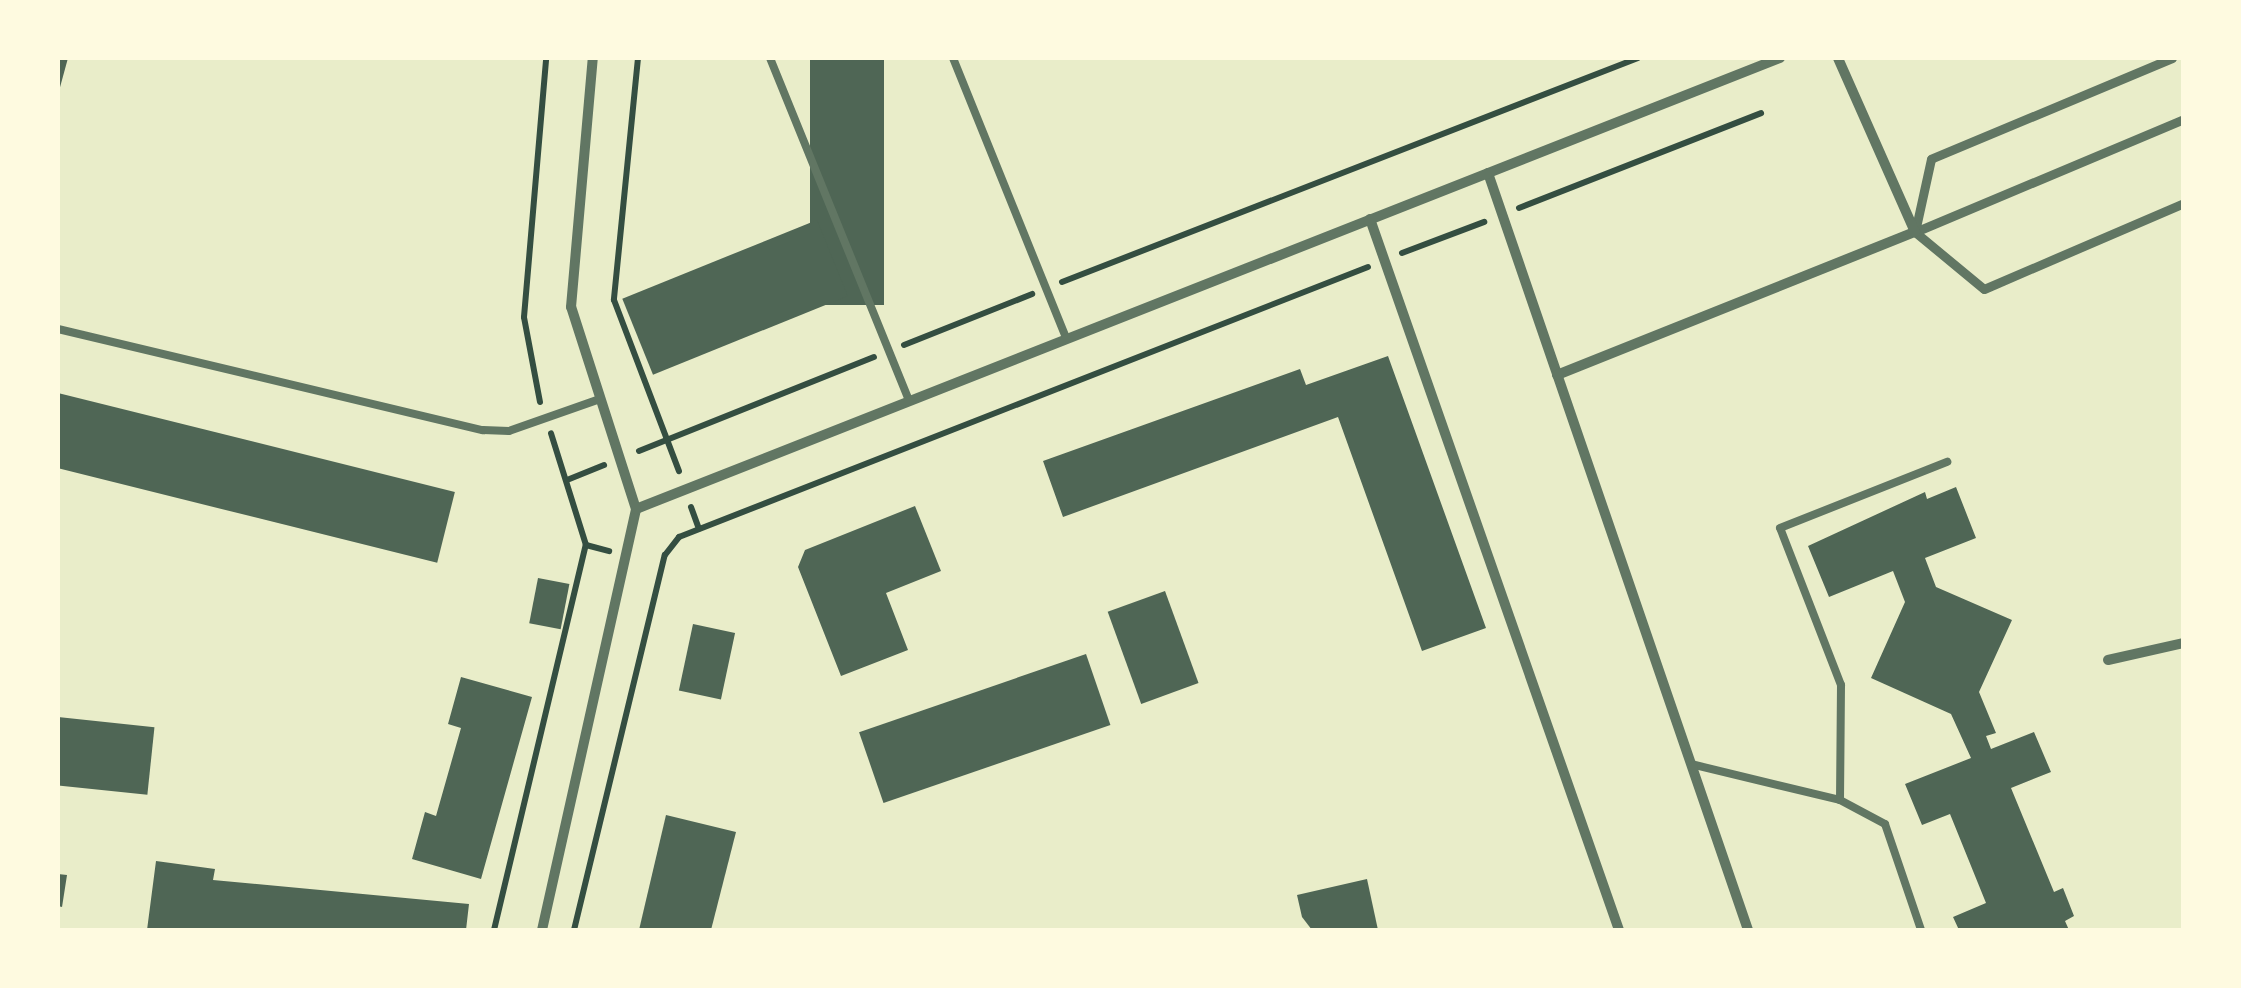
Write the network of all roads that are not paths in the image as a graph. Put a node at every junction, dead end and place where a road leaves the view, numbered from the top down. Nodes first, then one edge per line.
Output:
1 (593, 58) edge
2 (770, 58) edge
3 (954, 58) edge
4 (1780, 58) edge
5 (1838, 58) edge
6 (2172, 58) edge
7 (2184, 120) edge
8 (1488, 173) junction
9 (2184, 203) edge
10 (1370, 220) junction
11 (1915, 232) junction
12 (58, 329) edge
13 (1066, 338) junction
14 (1557, 374) junction
15 (600, 400) junction
16 (909, 400) junction
17 (1947, 462) dead end
18 (636, 510) junction
19 (2184, 643) edge
20 (2108, 660) dead end
21 (1691, 764) junction
22 (1840, 800) junction
23 (542, 930) edge
24 (1619, 930) edge
25 (1748, 930) edge
26 (1921, 930) edge

1 - 15 street
2 - 16 lane
3 - 13 lane
4 - 8 street
5 - 11 street
6 - 11 street
7 - 11 street
8 - 10 street
8 - 14 street
9 - 11 street
10 - 13 street
10 - 24 street
11 - 14 street
12 - 15 lane
13 - 16 street
14 - 21 street
15 - 18 street
16 - 18 street
17 - 22 lane
18 - 23 street
19 - 20 street
21 - 22 lane
21 - 25 street
22 - 26 lane

